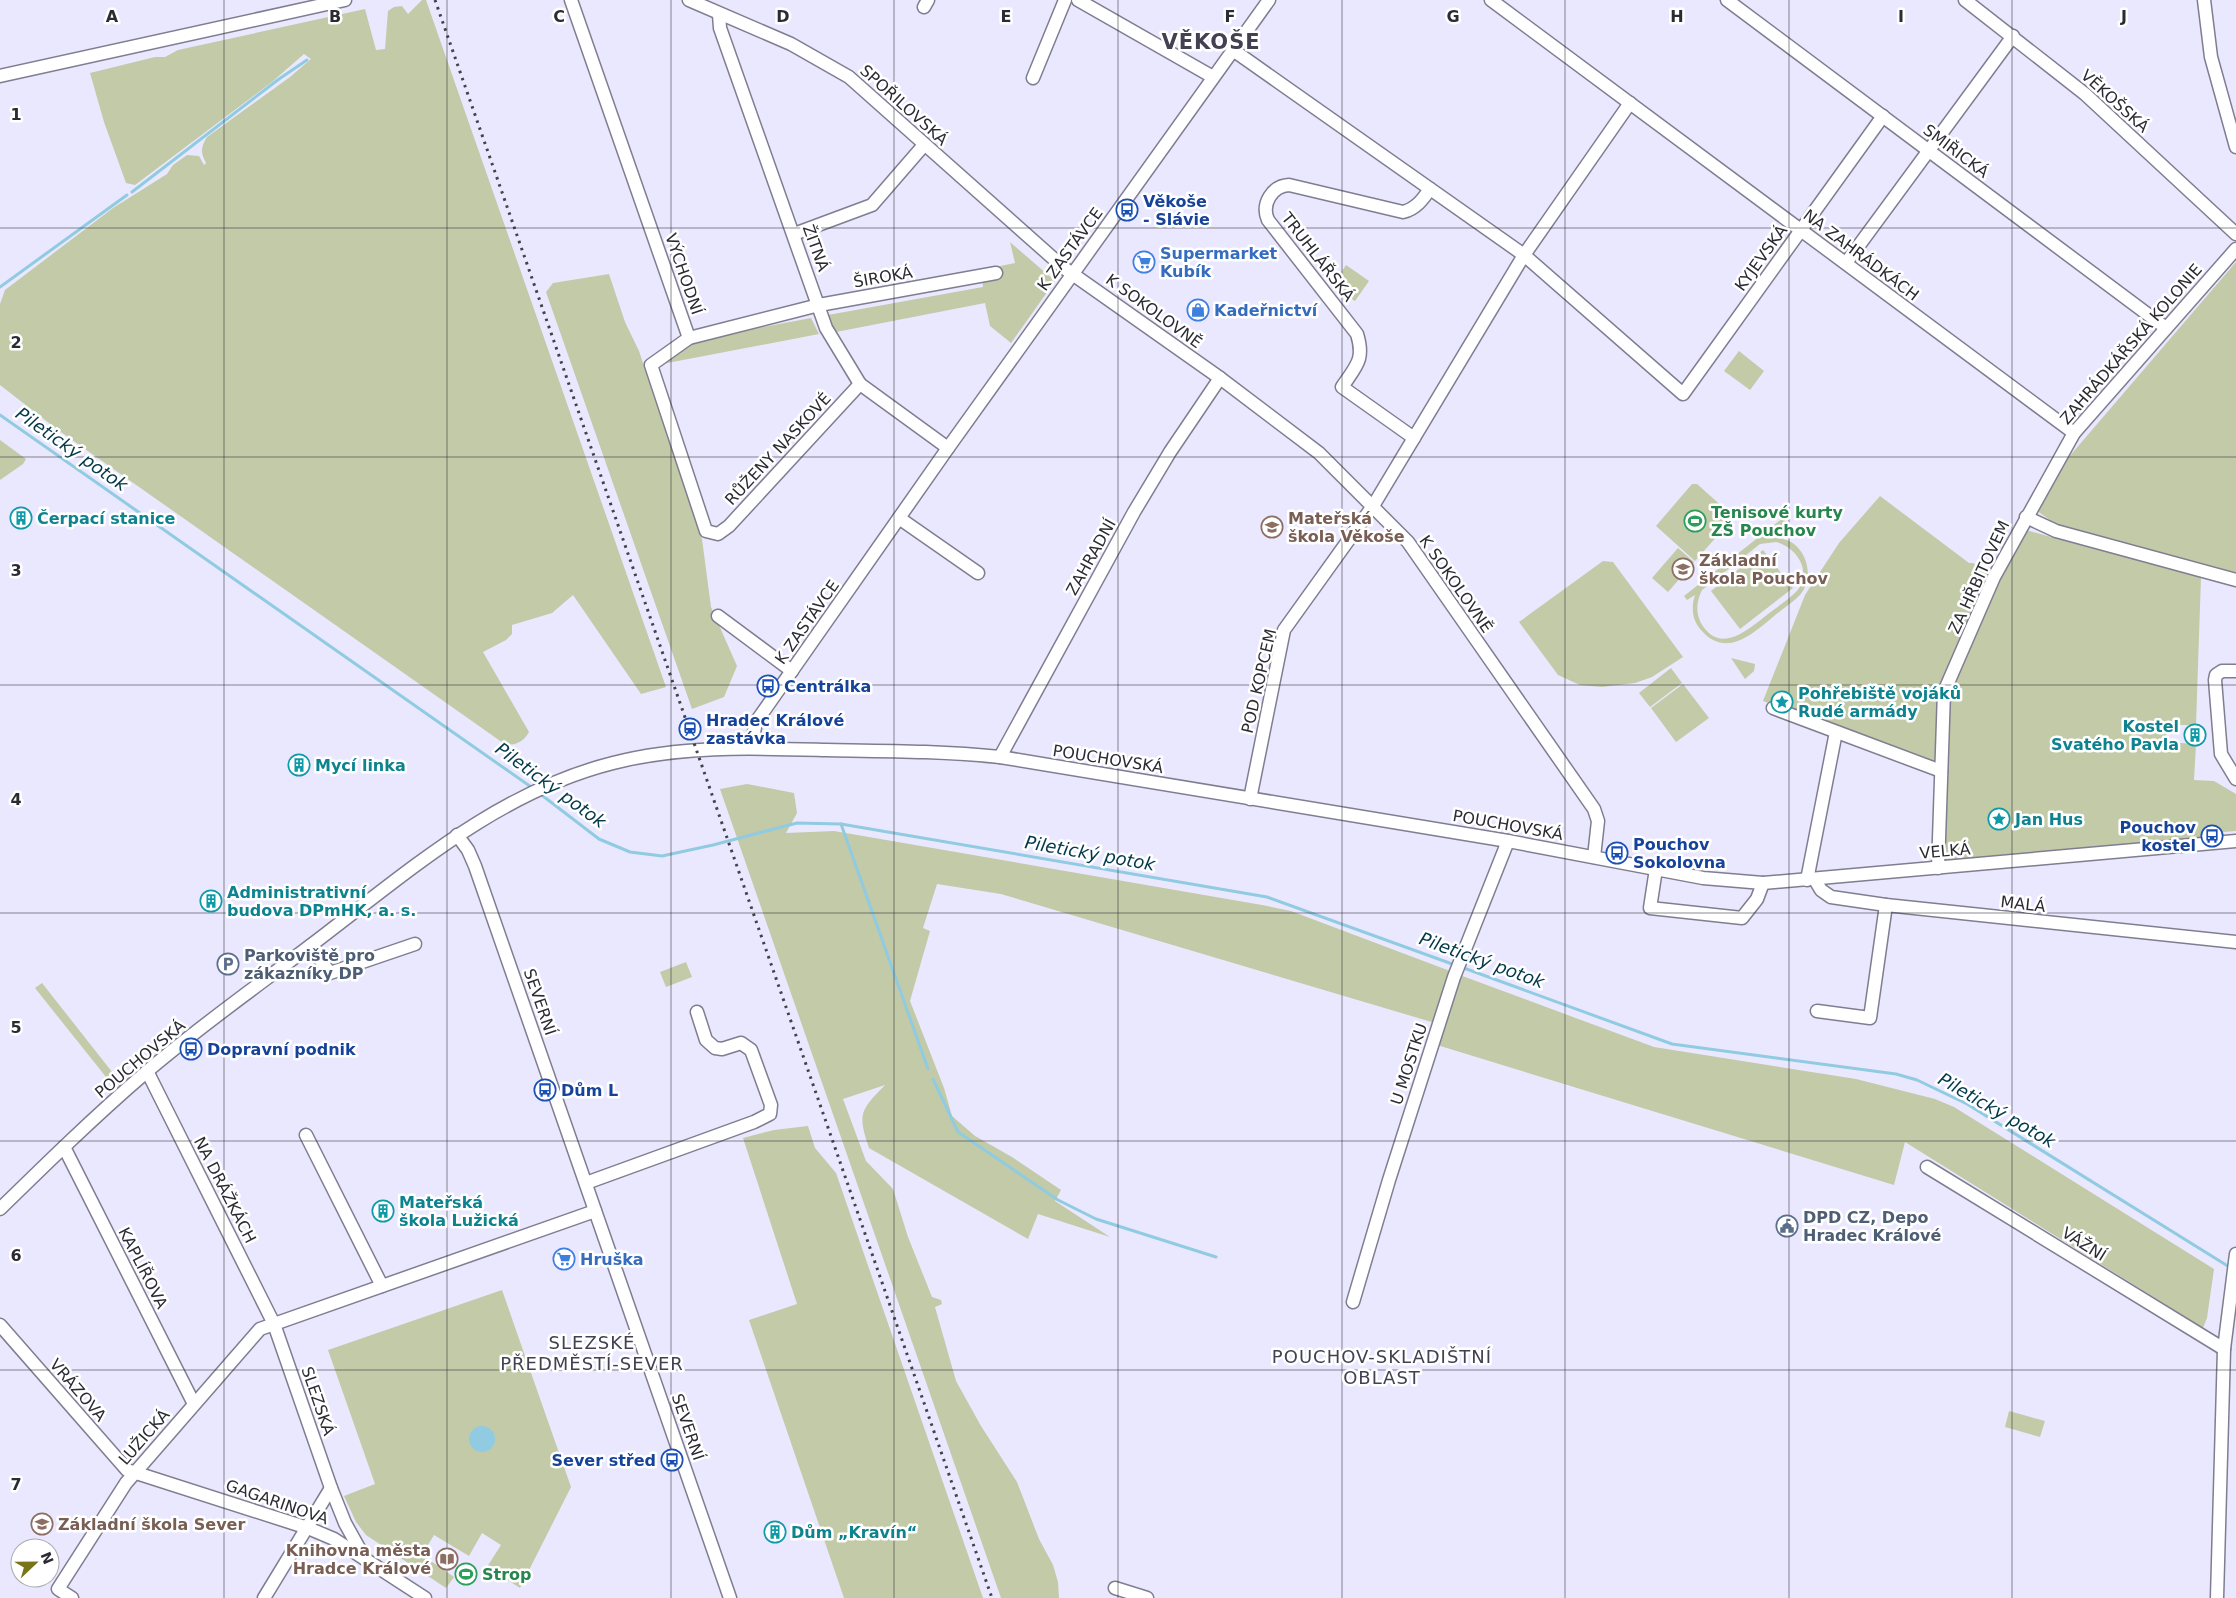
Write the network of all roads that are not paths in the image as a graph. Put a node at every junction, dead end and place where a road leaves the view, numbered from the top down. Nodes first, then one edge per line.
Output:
1 (345, 0) edge
2 (571, 0) edge
3 (689, 0) edge
4 (1065, 0) edge
5 (1078, 0) edge
6 (1269, 0) edge
7 (1491, 0) edge
8 (1727, 0) edge
9 (1965, 0) edge
10 (2204, 0) edge
11 (719, 14) junction
12 (2014, 36) junction
13 (1233, 50) junction
14 (0, 76) edge
15 (1213, 77) junction
16 (1032, 78) dead end
17 (1630, 103) junction
18 (2231, 111) edge
19 (1883, 116) junction
20 (924, 145) junction
21 (2236, 147) edge
22 (1929, 151) junction
23 (1430, 189) junction
24 (1801, 230) junction
25 (794, 234) junction
26 (2236, 234) edge
27 (2236, 249) edge
28 (1524, 255) junction
29 (1846, 263) junction
30 (996, 273) dead end
31 (1072, 274) junction
32 (819, 305) junction
33 (2166, 328) junction
34 (689, 338) junction
35 (1220, 378) junction
36 (860, 384) junction
37 (2074, 432) junction
38 (1414, 438) junction
39 (948, 448) junction
40 (1373, 506) junction
41 (2026, 517) junction
42 (899, 518) junction
43 (718, 534) joint
44 (978, 573) dead end
45 (2236, 580) edge
46 (718, 616) dead end
47 (792, 671) junction
48 (2236, 671) edge
49 (1773, 708) dead end
50 (1836, 732) junction
51 (751, 748) junction
52 (1000, 757) junction
53 (1941, 772) junction
54 (2236, 779) edge
55 (1250, 799) junction
56 (457, 835) junction
57 (1508, 841) junction
58 (2236, 841) edge
59 (1594, 857) junction
60 (1938, 868) junction
61 (1656, 870) junction
62 (1811, 880) junction
63 (1763, 883) junction
64 (1886, 905) junction
65 (2236, 942) edge
66 (415, 944) dead end
67 (310, 946) junction
68 (1816, 1011) dead end
69 (697, 1012) dead end
70 (147, 1071) junction
71 (306, 1135) dead end
72 (64, 1147) junction
73 (1927, 1167) dead end
74 (586, 1182) junction
75 (0, 1209) edge
76 (596, 1211) junction
77 (2236, 1257) edge
78 (382, 1286) junction
79 (1353, 1302) dead end
80 (274, 1324) junction
81 (0, 1325) edge
82 (2224, 1349) junction
83 (194, 1404) junction
84 (133, 1474) junction
85 (331, 1488) junction
86 (308, 1528) junction
87 (365, 1559) junction
88 (1115, 1588) dead end
89 (72, 1598) edge
90 (264, 1598) edge
91 (426, 1598) edge
92 (730, 1598) edge
93 (1148, 1598) edge
94 (2217, 1598) edge

1 - 14 street
2 - 34 street, VÝCHODNÍ
3 - 11 street, SPOŘILOVSKÁ
4 - 16 street
5 - 15 street
6 - 13 street, K ZASTÁVCE
7 - 17 street, NA ZAHRÁDKÁCH
8 - 19 street, SMIŘICKÁ
9 - 12 street, VĚKOŠSKÁ
10 - 18 street
11 - 20 street, SPOŘILOVSKÁ
11 - 25 street, ŽITNÁ
12 - 22 street
12 - 26 street, VĚKOŠSKÁ
13 - 15 street, K ZASTÁVCE
13 - 23 street
15 - 31 street, K ZASTÁVCE
17 - 24 street, NA ZAHRÁDKÁCH
17 - 28 street
18 - 21 street
19 - 22 street, SMIŘICKÁ
19 - 24 street, KYJEVSKÁ
20 - 25 street
20 - 31 street, SPOŘILOVSKÁ
22 - 29 street
22 - 33 street, SMIŘICKÁ
23 - 28 street
23 - 38 street, TRUHLÁŘSKÁ
24 - 28 street, KYJEVSKÁ
24 - 29 street, NA ZAHRÁDKÁCH
25 - 32 street, ŽITNÁ
27 - 33 street, ZAHRÁDKÁŘSKÁ KOLONIE
28 - 38 street
29 - 37 street, NA ZAHRÁDKÁCH
30 - 32 street, ŠIROKÁ
31 - 35 street, K SOKOLOVNĚ
31 - 39 street, K ZASTÁVCE
32 - 34 street, ŠIROKÁ
32 - 36 street, ŽITNÁ
33 - 37 street, ZAHRÁDKÁŘSKÁ KOLONIE
34 - 43 street, VÝCHODNÍ
35 - 40 street, K SOKOLOVNĚ
35 - 52 street, ZAHRADNÍ
36 - 39 street, ŽITNÁ
36 - 43 street, RŮŽENY NASKOVÉ
37 - 41 street, ZAHRÁDKÁŘSKÁ KOLONIE
38 - 40 street
39 - 42 street, K ZASTÁVCE
40 - 55 street, POD KOPCEM
40 - 59 street, K SOKOLOVNĚ
41 - 45 street, ZA HŘBITOVEM
41 - 53 street, ZA HŘBITOVEM
42 - 44 street
42 - 47 street, K ZASTÁVCE
46 - 47 street
47 - 51 street, K ZASTÁVCE
48 - 54 street
49 - 50 street
50 - 53 street
50 - 62 street
51 - 52 street, POUCHOVSKÁ
51 - 56 street, POUCHOVSKÁ
52 - 55 street, POUCHOVSKÁ
53 - 60 street, ZA HŘBITOVEM
55 - 57 street, POUCHOVSKÁ
56 - 67 street, POUCHOVSKÁ
56 - 74 street, SEVERNÍ
57 - 59 street, POUCHOVSKÁ
57 - 79 street, U MOSTKU
58 - 60 street, VELKÁ
59 - 61 street, POUCHOVSKÁ
60 - 62 street, VELKÁ
61 - 63 street, POUCHOVSKÁ
61 - 63 street
62 - 63 street, POUCHOVSKÁ
62 - 64 street, MALÁ
64 - 65 street, MALÁ
64 - 68 street
66 - 67 street
67 - 70 street, POUCHOVSKÁ
69 - 74 street
70 - 72 street, POUCHOVSKÁ
70 - 80 street, NA DRÁŽKÁCH
71 - 78 street
72 - 75 street, POUCHOVSKÁ
72 - 83 street, KAPLÍŘOVA
73 - 82 street, VÁŽNÍ
74 - 76 street, SEVERNÍ
76 - 78 street
76 - 92 street, SEVERNÍ
77 - 82 street
78 - 80 street
80 - 83 street, LUŽICKÁ
80 - 85 street, SLEZSKÁ
81 - 84 street, VRÁZOVA
82 - 94 street
83 - 84 street, LUŽICKÁ
84 - 86 street, GAGARINOVA
84 - 89 street, LUŽICKÁ
85 - 86 street
85 - 87 street, SLEZSKÁ
86 - 87 street, GAGARINOVA
86 - 90 street
87 - 91 street, GAGARINOVA
88 - 93 street

